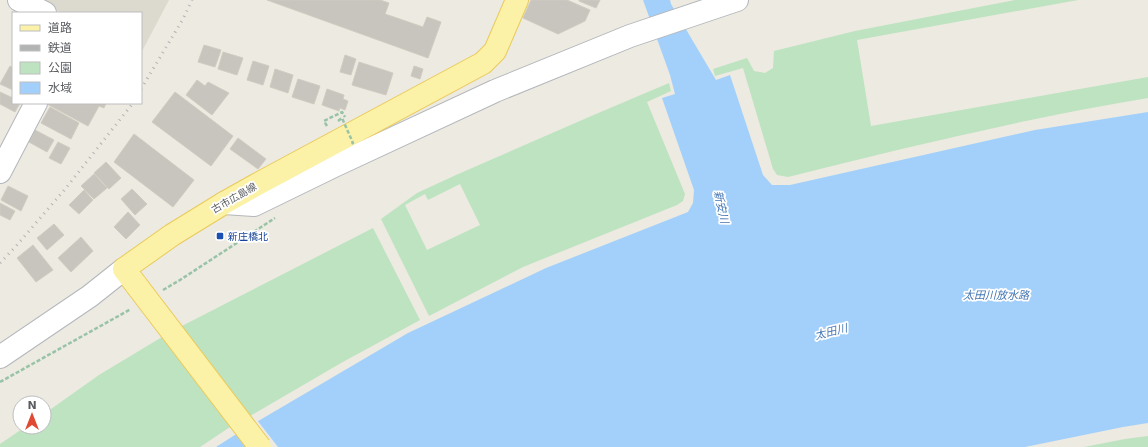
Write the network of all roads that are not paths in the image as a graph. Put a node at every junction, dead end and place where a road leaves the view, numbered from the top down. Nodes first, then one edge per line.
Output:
1 (19, 0) edge
2 (516, 0) edge
3 (737, 0) edge
4 (43, 12) edge
5 (35, 104) edge
6 (0, 172) edge
7 (224, 203) junction
8 (124, 269) junction
9 (0, 339) edge
10 (0, 357) edge
11 (260, 447) edge

1 - 4 street
2 - 7 main road, 古市広島線
3 - 7 street
5 - 6 street
7 - 8 main road, 古市広島線
8 - 9 street
8 - 10 street
8 - 11 main road, bridge

